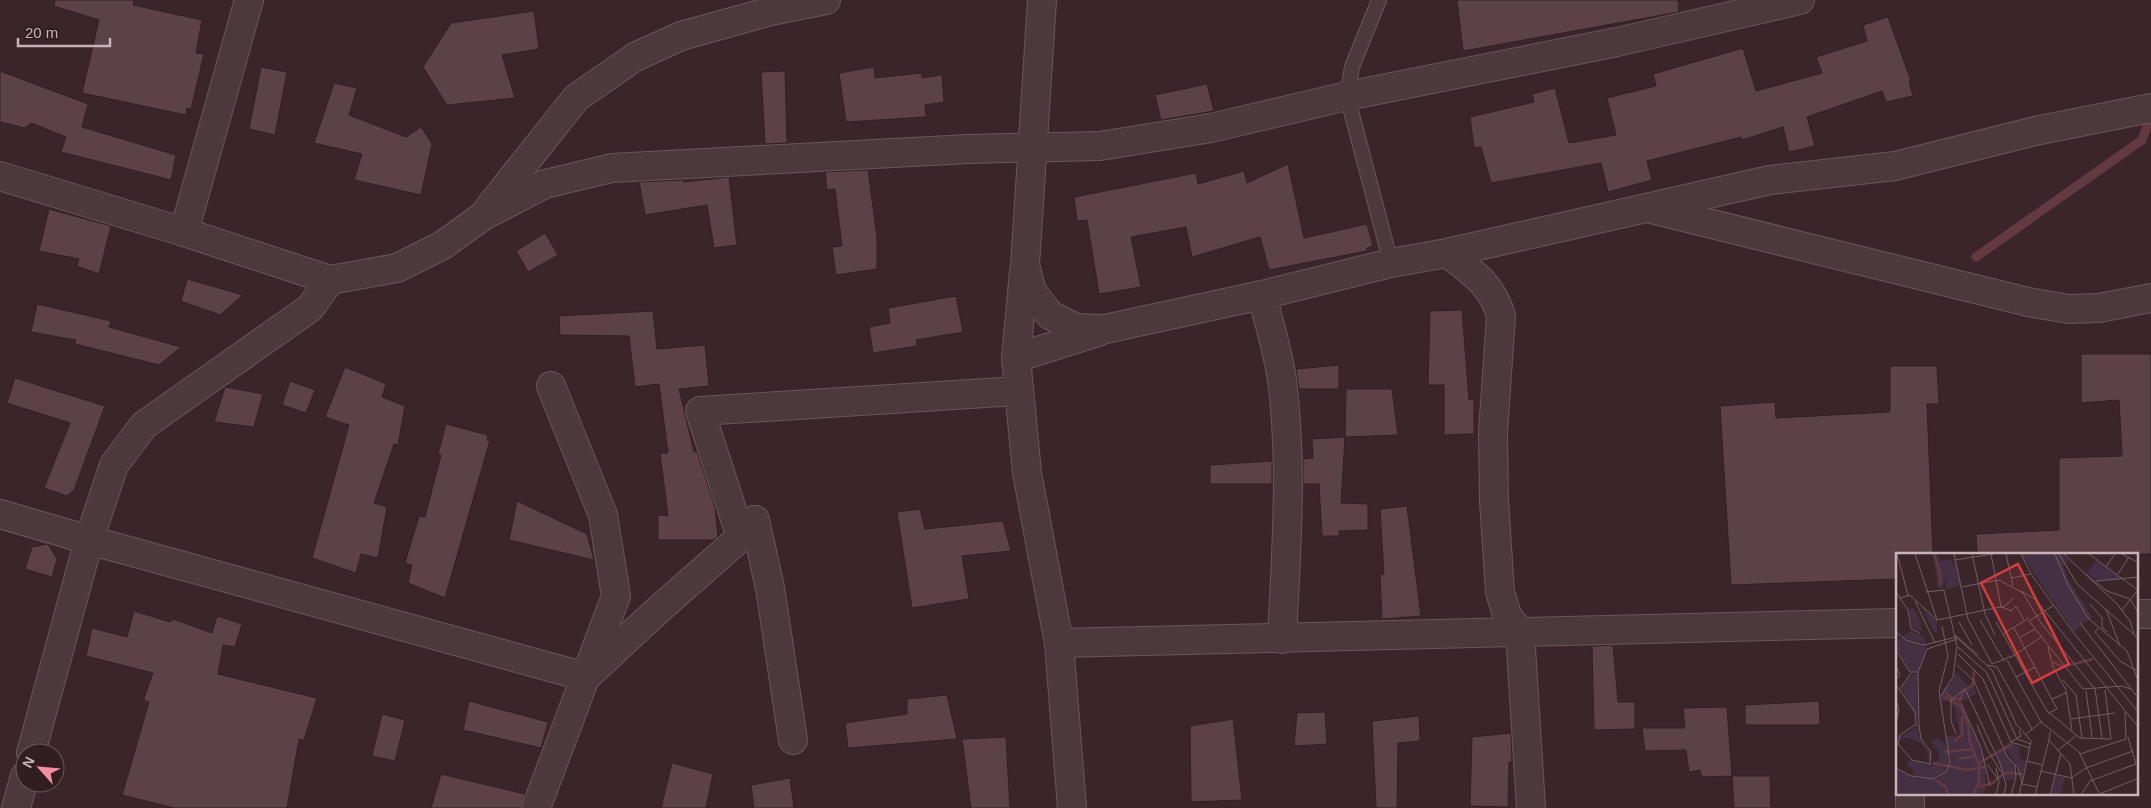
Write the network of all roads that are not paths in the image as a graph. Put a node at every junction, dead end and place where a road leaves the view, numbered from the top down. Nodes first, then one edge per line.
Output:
1 (249, 0) edge
2 (826, 0) edge
3 (1042, 0) edge
4 (1379, 0) edge
5 (1800, 0) edge
6 (1347, 96) junction
7 (2151, 108) edge
8 (1034, 148) junction
9 (0, 176) edge
10 (1645, 208) junction
11 (483, 216) junction
12 (184, 232) junction
13 (1447, 253) junction
14 (1391, 263) junction
15 (1025, 265) junction
16 (330, 280) junction
17 (1262, 295) junction
18 (2151, 298) edge
19 (1105, 329) junction
20 (1016, 358) junction
21 (551, 386) dead end
22 (1019, 391) junction
23 (0, 514) edge
24 (741, 537) junction
25 (89, 540) junction
26 (2138, 614) edge
27 (2151, 614) edge
28 (1896, 623) edge
29 (1520, 632) junction
30 (1282, 639) junction
31 (1059, 643) junction
32 (586, 677) junction
33 (794, 740) dead end
34 (34, 743) edge
35 (20, 793) edge
36 (16, 808) edge
37 (536, 808) edge
38 (1072, 808) edge
39 (1531, 808) edge

1 - 12 street
2 - 11 street
3 - 8 street
4 - 6 lane
5 - 6 street
6 - 8 street
6 - 14 lane
7 - 10 street
8 - 11 street
8 - 15 street
9 - 12 street
10 - 13 street
10 - 18 street
11 - 16 street
12 - 16 street
13 - 14 street
13 - 29 street
14 - 17 street
15 - 19 street
15 - 20 street
16 - 25 street
17 - 19 street
17 - 30 street
19 - 20 street
20 - 22 street
21 - 32 street
22 - 24 street
22 - 31 street
23 - 25 street
24 - 32 street
24 - 33 street
25 - 32 street
25 - 34 street
26 - 27 street
28 - 29 street
29 - 30 street
29 - 39 street
30 - 31 street
31 - 38 street
32 - 37 street
35 - 36 street

